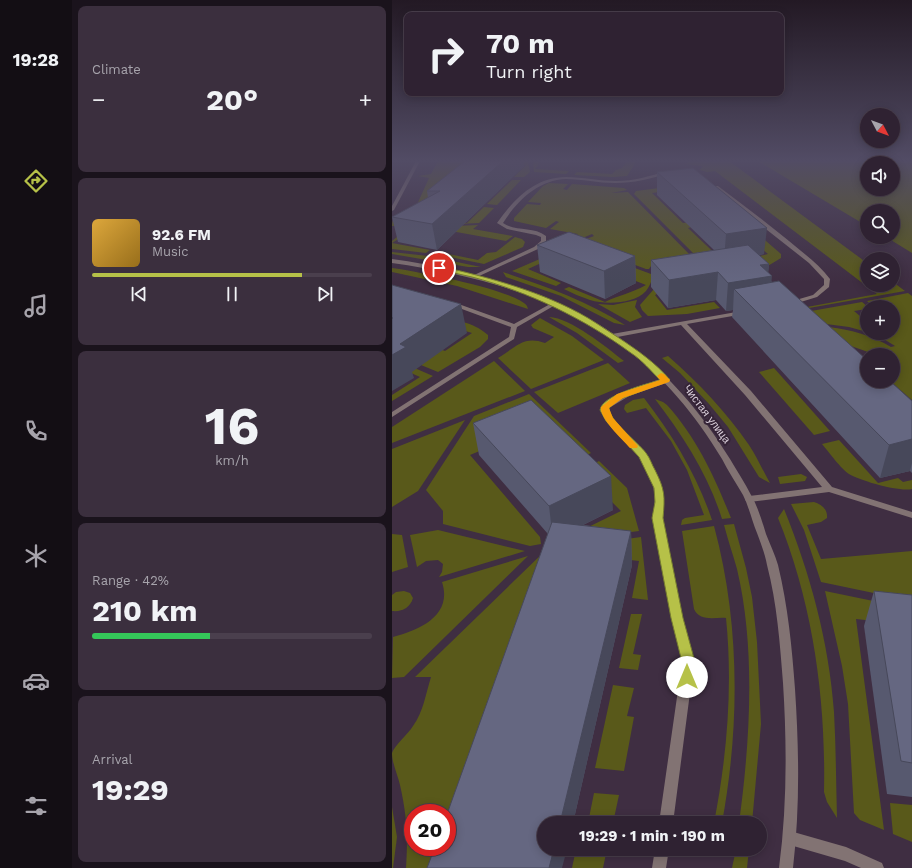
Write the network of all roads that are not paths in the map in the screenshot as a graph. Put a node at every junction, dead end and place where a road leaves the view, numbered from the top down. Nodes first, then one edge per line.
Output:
1 (519, 202) edge
2 (734, 202) edge
3 (392, 261) edge
4 (475, 276) junction
5 (445, 301) edge
6 (554, 304) junction
7 (783, 305) edge
8 (745, 312) edge
9 (683, 324) junction
10 (514, 326) junction
11 (612, 336) junction
12 (666, 380) junction
13 (392, 415) edge
14 (829, 489) junction
15 (749, 499) junction
16 (912, 515) edge
17 (667, 816) edge
18 (790, 838) junction
19 (661, 856) edge
20 (659, 868) edge
21 (786, 868) edge
22 (877, 868) edge

1 - 4 street
2 - 7 street
3 - 4 street, Чистая улица
4 - 6 street, Чистая улица
5 - 10 street
6 - 10 street
6 - 11 street, Чистая улица
8 - 9 street
9 - 11 street
9 - 14 street
10 - 13 street
11 - 12 street, Чистая улица
12 - 15 street, Чистая улица
12 - 17 street
14 - 15 street
14 - 16 street
15 - 18 street, Чистая улица
18 - 21 street, Чистая улица
18 - 22 street
19 - 20 street

